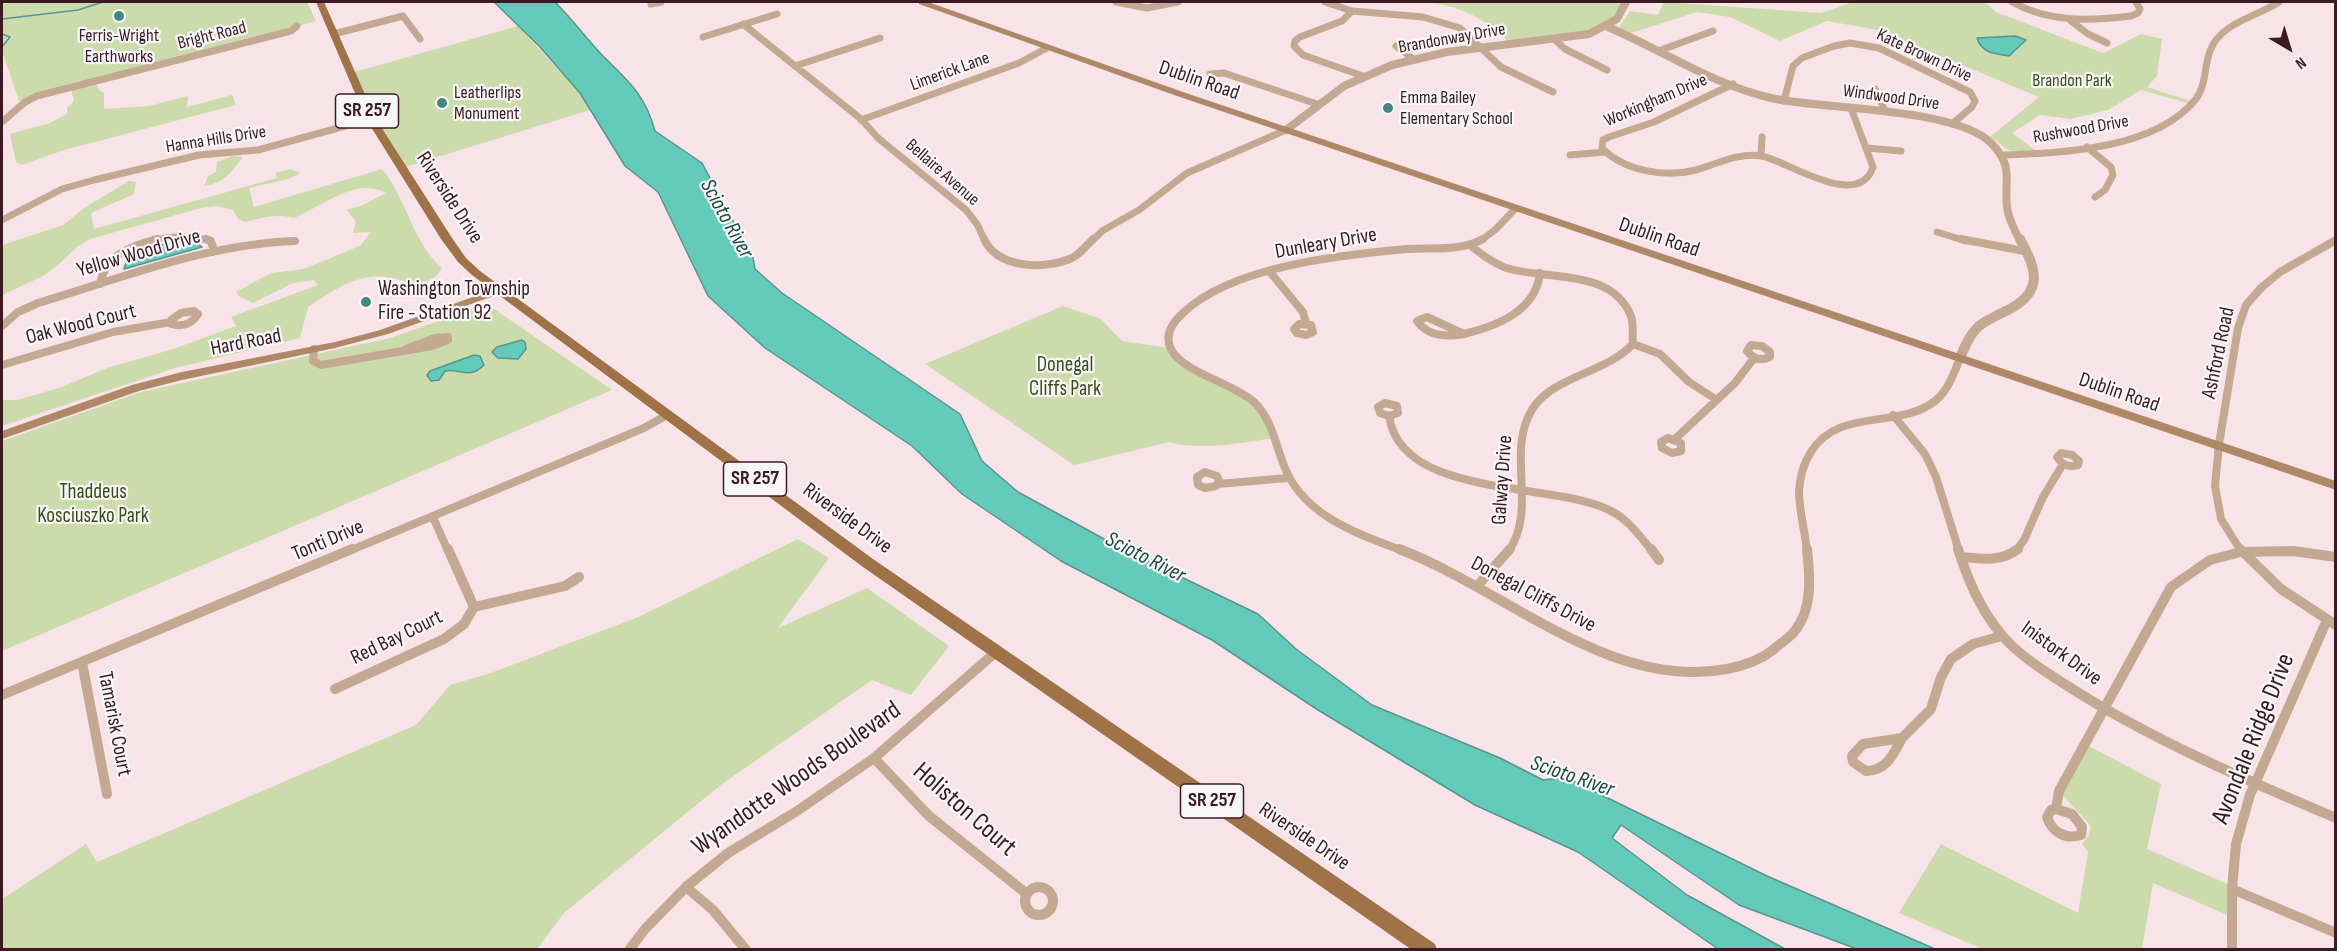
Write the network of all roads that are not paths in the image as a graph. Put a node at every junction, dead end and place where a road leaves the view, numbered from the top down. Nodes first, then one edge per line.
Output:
1 (320, 2) edge
2 (661, 2) edge
3 (922, 2) edge
4 (934, 2) edge
5 (1116, 2) edge
6 (1178, 2) edge
7 (1325, 2) edge
8 (1626, 2) edge
9 (2012, 2) edge
10 (2027, 2) edge
11 (2136, 2) edge
12 (2279, 2) edge
13 (651, 4) dead end
14 (1352, 11) junction
15 (777, 14) dead end
16 (2061, 19) junction
17 (972, 20) junction
18 (2071, 21) junction
19 (743, 24) junction
20 (297, 26) dead end
21 (1608, 27) junction
22 (1713, 31) dead end
23 (334, 34) junction
24 (704, 37) dead end
25 (880, 38) dead end
26 (420, 39) dead end
27 (1554, 39) junction
28 (2107, 43) dead end
29 (1396, 46) dead end
30 (1480, 47) junction
31 (1047, 48) junction
32 (1661, 50) junction
33 (1413, 58) junction
34 (795, 66) junction
35 (1607, 70) dead end
36 (1210, 74) dead end
37 (1363, 76) junction
38 (1733, 84) junction
39 (1875, 89) dead end
40 (1554, 92) dead end
41 (1784, 101) junction
42 (1317, 104) junction
43 (1851, 108) junction
44 (1885, 111) junction
45 (371, 119) junction
46 (861, 120) junction
47 (2, 122) edge
48 (1952, 124) junction
49 (1286, 130) junction
50 (1762, 137) dead end
51 (2087, 147) junction
52 (1868, 148) junction
53 (1901, 151) dead end
54 (1605, 152) junction
55 (1570, 155) dead end
56 (2002, 155) junction
57 (1761, 156) junction
58 (2095, 197) dead end
59 (1515, 208) junction
60 (2, 220) edge
61 (1937, 232) dead end
62 (2336, 240) edge
63 (295, 241) dead end
64 (1470, 245) junction
65 (214, 251) junction
66 (2024, 251) junction
67 (1270, 272) junction
68 (1540, 273) junction
69 (100, 284) junction
70 (498, 291) junction
71 (171, 322) dead end
72 (1306, 323) dead end
73 (2, 326) edge
74 (1464, 334) junction
75 (1633, 344) junction
76 (314, 349) junction
77 (405, 349) dead end
78 (1172, 352) joint
79 (1754, 358) dead end
80 (1960, 358) junction
81 (2, 365) edge
82 (1717, 400) junction
83 (667, 415) junction
84 (1893, 415) junction
85 (1389, 416) dead end
86 (2, 435) edge
87 (1675, 439) dead end
88 (2219, 446) junction
89 (2063, 464) dead end
90 (1288, 478) junction
91 (1218, 484) dead end
92 (2336, 486) edge
93 (1523, 490) junction
94 (433, 517) junction
95 (2241, 552) junction
96 (1962, 557) junction
97 (2336, 557) edge
98 (1659, 560) dead end
99 (579, 577) dead end
100 (1478, 585) junction
101 (474, 607) junction
102 (2331, 622) edge
103 (2002, 636) junction
104 (996, 652) junction
105 (82, 662) junction
106 (335, 689) dead end
107 (2, 695) edge
108 (2103, 709) junction
109 (1902, 738) dead end
110 (874, 758) junction
111 (2255, 784) junction
112 (107, 794) dead end
113 (2055, 809) dead end
114 (2336, 818) edge
115 (686, 886) junction
116 (2232, 889) junction
117 (1027, 894) dead end
118 (2336, 933) edge
119 (629, 950) edge
120 (746, 950) edge
121 (1428, 950) edge
122 (2232, 950) edge

1 - 23 main road, Riverside Drive / SR 257
2 - 13 street
3 - 17 main road, Dublin Road
4 - 17 main road, Dublin Road
5 - 6 street
7 - 14 street
8 - 21 street
9 - 16 street
10 - 16 street
11 - 18 street
12 - 51 street, Rushwood Drive
14 - 30 street
14 - 37 street
15 - 19 street
16 - 18 street
17 - 31 main road, Dublin Road
18 - 28 street
19 - 24 street
19 - 34 street, Bellaire Avenue
20 - 47 street, Bright Road
21 - 27 street, Brandonway Drive
21 - 32 street, Windwood Drive
22 - 32 street
23 - 26 street
23 - 45 main road, Riverside Drive / SR 257
25 - 34 street
27 - 30 street, Brandonway Drive
27 - 35 street
29 - 33 street
30 - 33 street, Brandonway Drive
30 - 40 street
31 - 46 street, Limerick Lane
31 - 49 main road, Dublin Road
32 - 38 street, Windwood Drive
33 - 37 street, Brandonway Drive
34 - 46 street, Bellaire Avenue
36 - 42 street
37 - 42 street, Brandonway Drive
38 - 41 street, Windwood Drive
38 - 54 street, Workingham Drive
39 - 44 street
41 - 43 street, Windwood Drive
41 - 48 street, Kate Brown Drive
42 - 49 street, Brandonway Drive
43 - 44 street, Windwood Drive
43 - 52 street
44 - 48 street, Windwood Drive
45 - 60 street, Hanna Hills Drive
45 - 70 main road, Riverside Drive / SR 257
46 - 49 street, Bellaire Avenue
48 - 56 street, Windwood Drive
49 - 59 main road, Dublin Road
50 - 57 street
51 - 56 street, Rushwood Drive
51 - 58 street
52 - 53 street
52 - 57 street
54 - 55 street
54 - 57 street
56 - 66 street
59 - 64 street, Dunleary Drive
59 - 80 main road, Dublin Road
61 - 66 street
62 - 88 street, Ashford Road
63 - 65 street, Yellow Wood Drive
64 - 67 street, Dunleary Drive
64 - 68 street
65 - 69 street, Yellow Wood Drive
65 - 69 street
66 - 80 street
67 - 72 street
67 - 78 street, Dunleary Drive
68 - 74 street
68 - 75 street
69 - 73 street, Yellow Wood Drive
70 - 76 main road, Hard Road
70 - 83 main road, Riverside Drive / SR 257
71 - 81 street, Oak Wood Court
74 - 74 street
75 - 82 street
75 - 93 street, Galway Drive
76 - 77 street
76 - 86 main road, Hard Road
78 - 90 street, Donegal Cliffs Drive
79 - 82 street
80 - 84 street, Donegal Cliffs Drive
80 - 88 main road, Dublin Road
82 - 87 street
83 - 94 street, Tonti Drive
83 - 104 main road, Riverside Drive / SR 257
84 - 96 street, Inistork Drive
84 - 100 street, Donegal Cliffs Drive
85 - 93 street
88 - 92 main road, Dublin Road
88 - 95 street, Ashford Road
89 - 96 street
90 - 91 street
90 - 100 street, Donegal Cliffs Drive
93 - 98 street
93 - 100 street, Galway Drive
94 - 101 street
94 - 105 street, Tonti Drive
95 - 97 street
95 - 102 street, Ashford Road
95 - 108 street
96 - 103 street, Inistork Drive
99 - 101 street
101 - 106 street, Red Bay Court
102 - 111 street, Avondale Ridge Drive
103 - 108 street, Inistork Drive
103 - 109 street
104 - 110 street, Wyandotte Woods Boulevard
104 - 121 main road, Riverside Drive / SR 257
105 - 107 street, Tonti Drive
105 - 112 street, Tamarisk Court
108 - 111 street, Inistork Drive
108 - 113 street
110 - 115 street, Wyandotte Woods Boulevard
110 - 117 street, Holiston Court
111 - 114 street, Inistork Drive
111 - 116 street, Avondale Ridge Drive
115 - 119 street, Wyandotte Woods Boulevard
115 - 120 street
116 - 118 street
116 - 122 street, Avondale Ridge Drive

